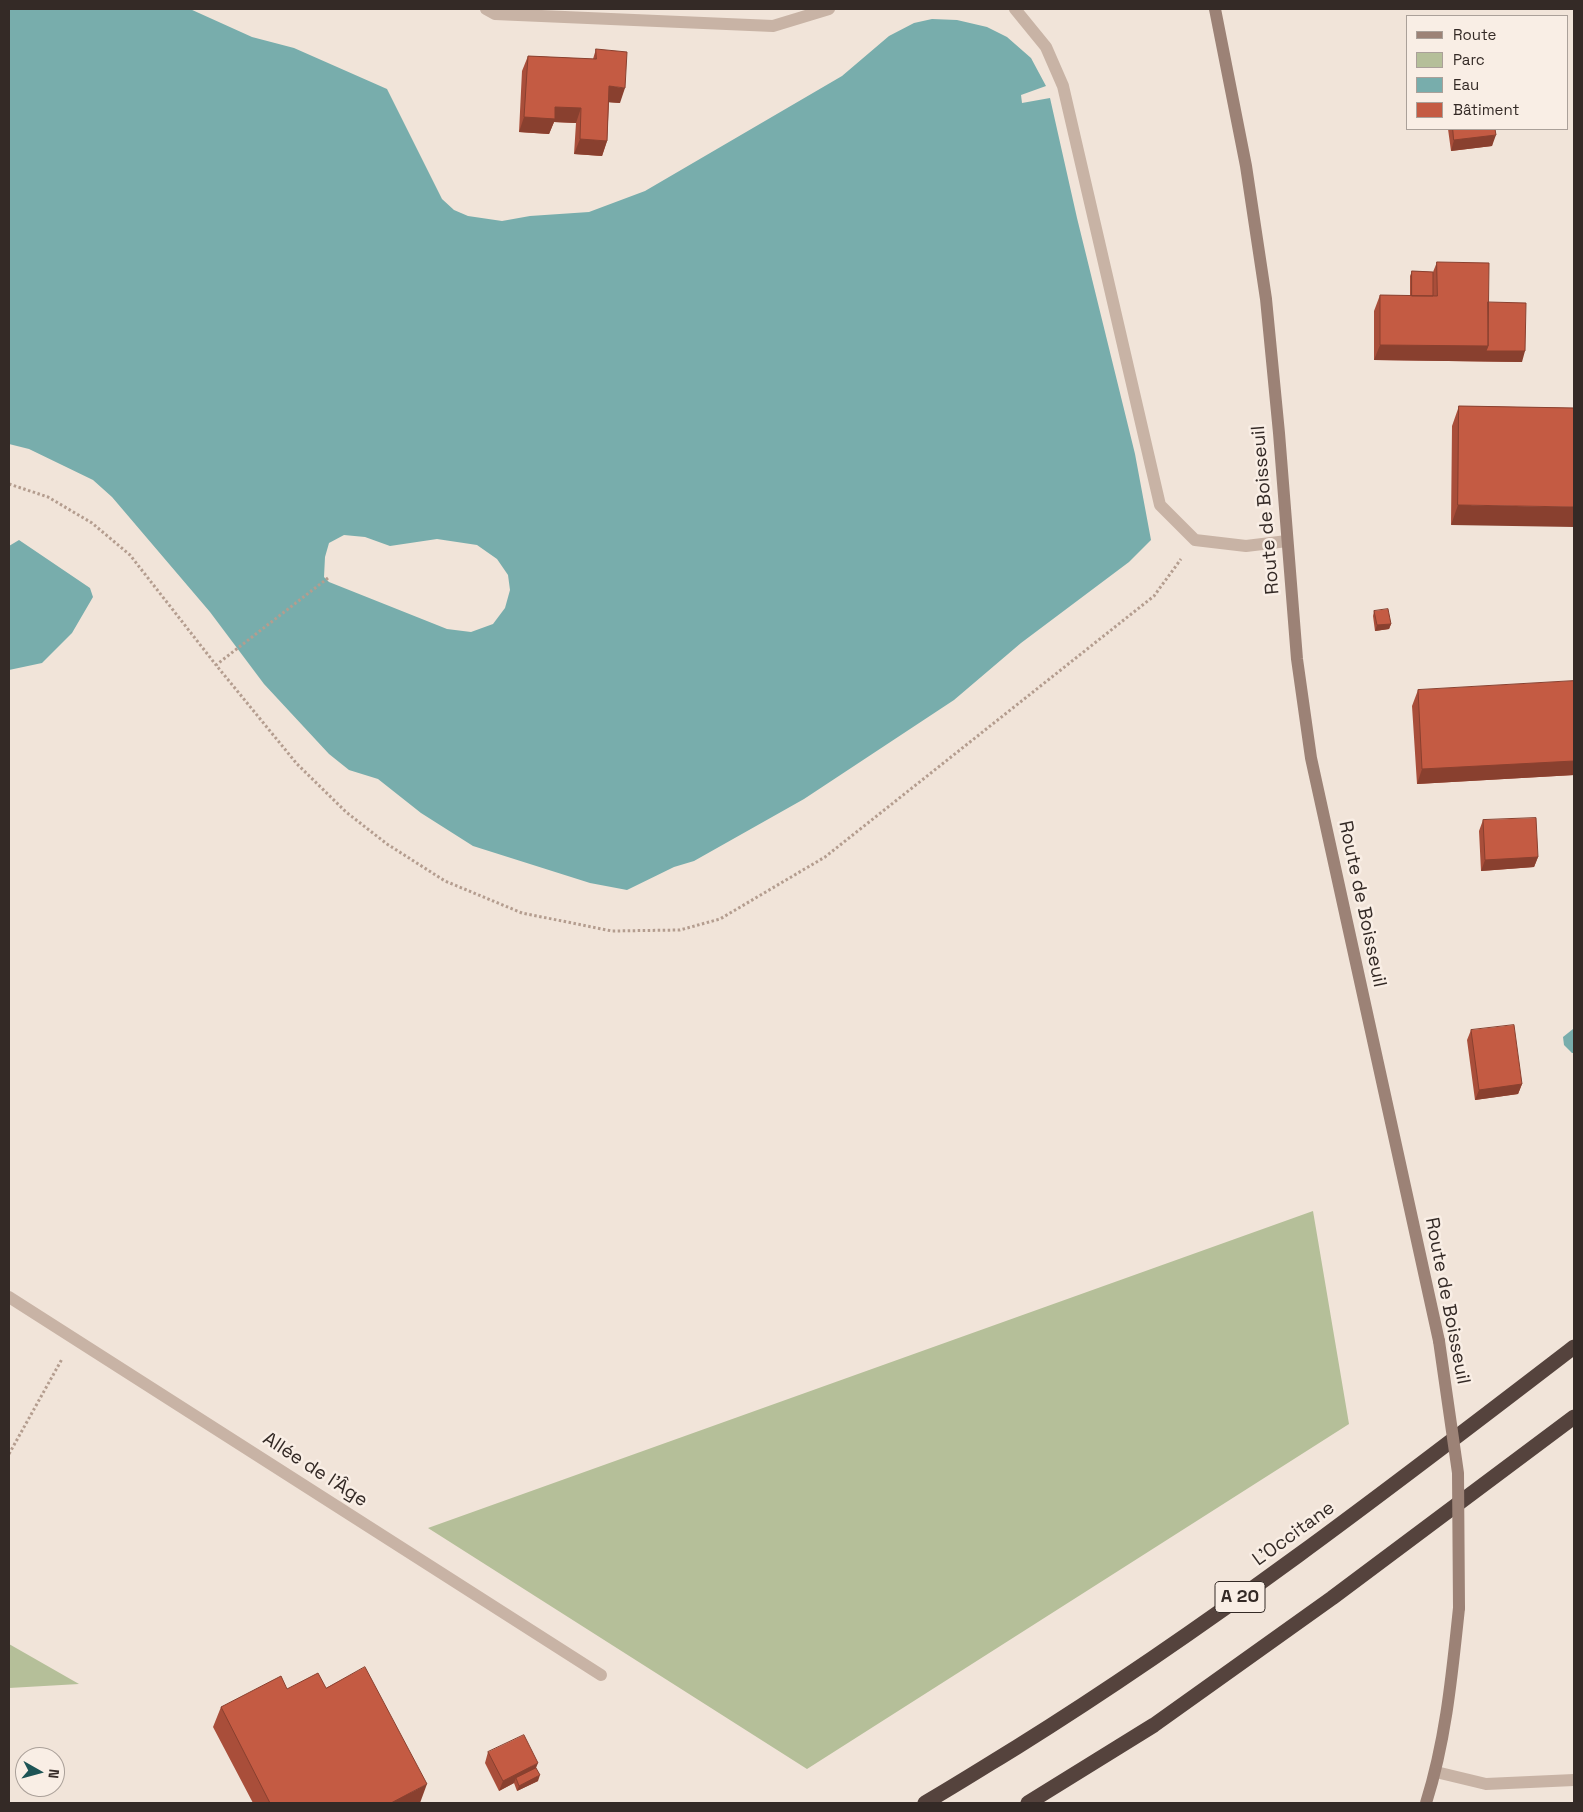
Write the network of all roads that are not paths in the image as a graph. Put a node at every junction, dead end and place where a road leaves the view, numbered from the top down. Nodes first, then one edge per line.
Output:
1 (486, 9) edge
2 (829, 9) edge
3 (1015, 9) edge
4 (1215, 9) edge
5 (1287, 541) junction
6 (9, 1297) edge
7 (1574, 1347) edge
8 (1574, 1417) edge
9 (601, 1675) dead end
10 (1436, 1772) junction
11 (1574, 1780) edge
12 (925, 1803) edge
13 (1028, 1803) edge
14 (1426, 1803) edge

1 - 2 street
3 - 5 street
4 - 5 main road, Route de Boisseuil
5 - 10 main road, Route de Boisseuil, bridge
6 - 9 street, Allée de l'Âge
7 - 12 highway, L'Occitane / A 20
8 - 13 highway, A 20
10 - 11 street
10 - 14 main road, Route de Boisseuil

